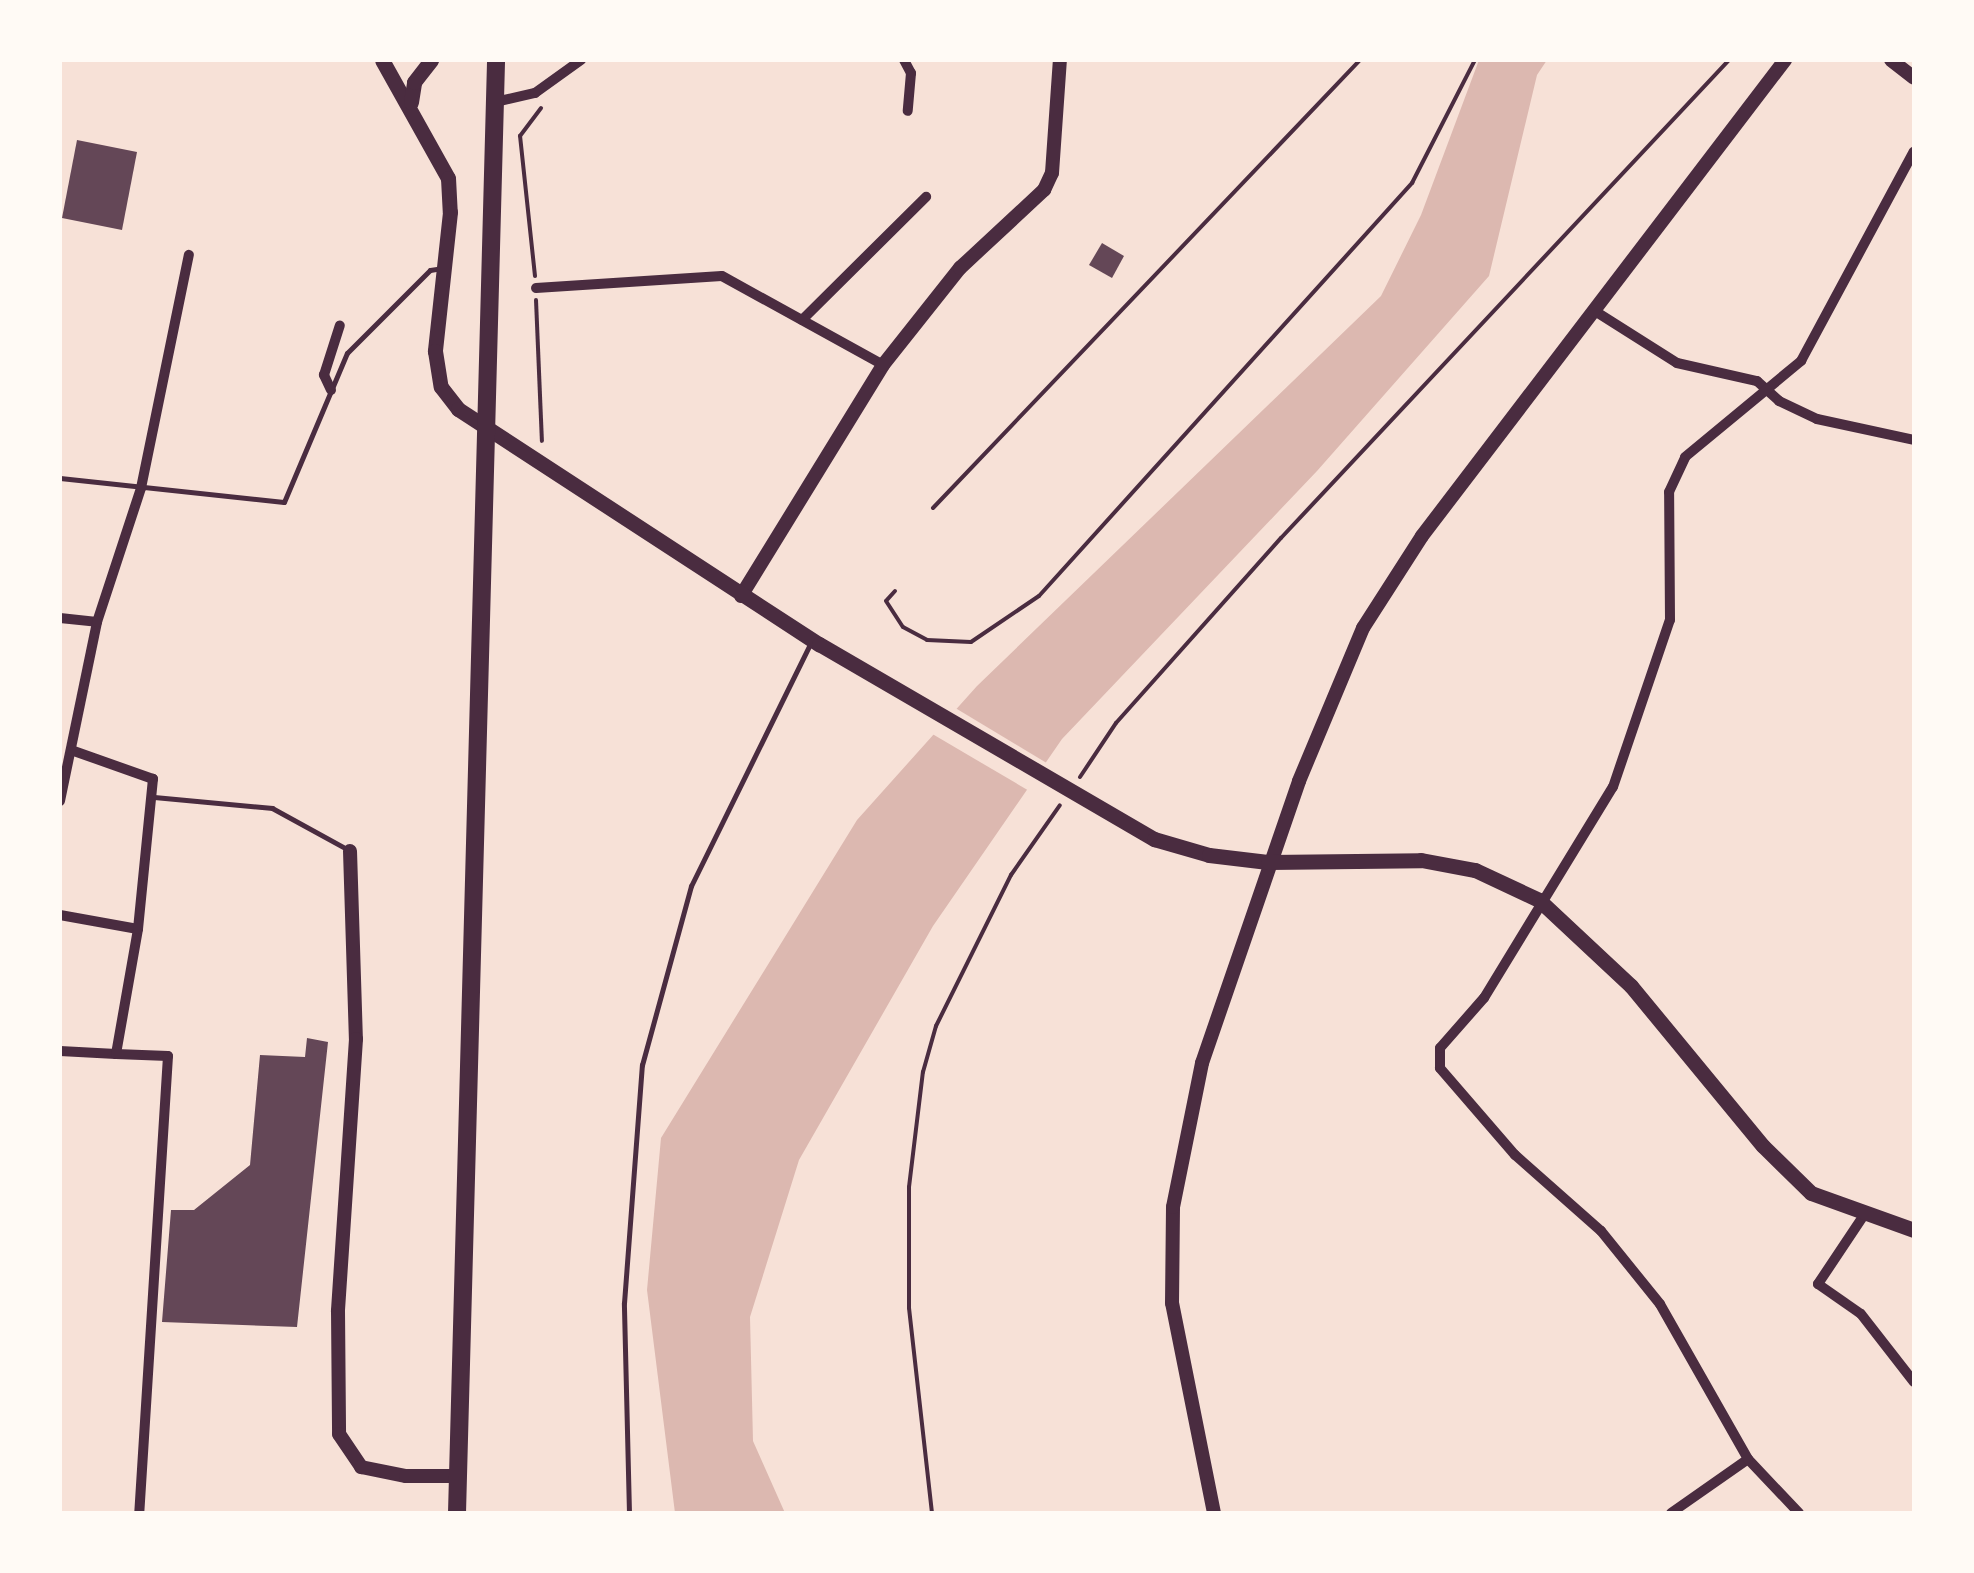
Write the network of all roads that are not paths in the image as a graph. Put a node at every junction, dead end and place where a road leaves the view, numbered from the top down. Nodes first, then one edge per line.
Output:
1 (382, 60) edge
2 (432, 60) edge
3 (496, 60) edge
4 (581, 60) edge
5 (904, 60) edge
6 (1060, 60) edge
7 (1786, 60) edge
8 (1891, 60) edge
9 (1914, 78) edge
10 (411, 102) junction
11 (495, 102) junction
12 (908, 111) dead end
13 (1914, 151) edge
14 (926, 197) dead end
15 (188, 255) dead end
16 (445, 268) junction
17 (536, 288) road end
18 (1598, 313) junction
19 (802, 320) junction
20 (340, 325) dead end
21 (883, 365) junction
22 (331, 390) junction
23 (1768, 391) junction
24 (1914, 440) edge
25 (60, 478) edge
26 (140, 488) junction
27 (741, 596) junction
28 (60, 618) edge
29 (97, 622) junction
30 (816, 642) junction
31 (72, 750) junction
32 (64, 764) edge
33 (151, 797) junction
34 (60, 801) edge
35 (350, 851) joint
36 (1268, 862) junction
37 (1539, 900) junction
38 (60, 915) edge
39 (138, 930) junction
40 (60, 1051) edge
41 (116, 1054) junction
42 (1864, 1214) junction
43 (1914, 1230) edge
44 (1914, 1382) edge
45 (1748, 1458) junction
46 (458, 1476) junction
47 (138, 1513) edge
48 (458, 1513) edge
49 (629, 1513) edge
50 (1214, 1513) edge
51 (1671, 1513) edge
52 (1799, 1513) edge

1 - 10 main road
2 - 10 main road
3 - 11 highway
4 - 11 street
5 - 12 street
6 - 21 street
7 - 18 street
8 - 9 street
10 - 16 main road
11 - 46 highway
13 - 23 street
14 - 19 street
15 - 26 street
16 - 22 lane
16 - 27 main road
17 - 19 street
18 - 23 street
18 - 36 street
19 - 21 street
20 - 22 street
21 - 27 street
22 - 26 lane
23 - 24 street
23 - 37 street
25 - 26 lane
26 - 29 street
27 - 30 main road
28 - 29 street
29 - 31 street
30 - 36 main road
30 - 49 lane
31 - 32 street
31 - 33 street
32 - 34 street
33 - 35 lane
33 - 39 street
35 - 46 street
36 - 37 main road
36 - 50 street
37 - 42 main road
37 - 45 street
38 - 39 street
39 - 41 street
40 - 41 street
41 - 47 street
42 - 43 main road
42 - 44 street
45 - 51 street
45 - 52 street
46 - 48 highway

